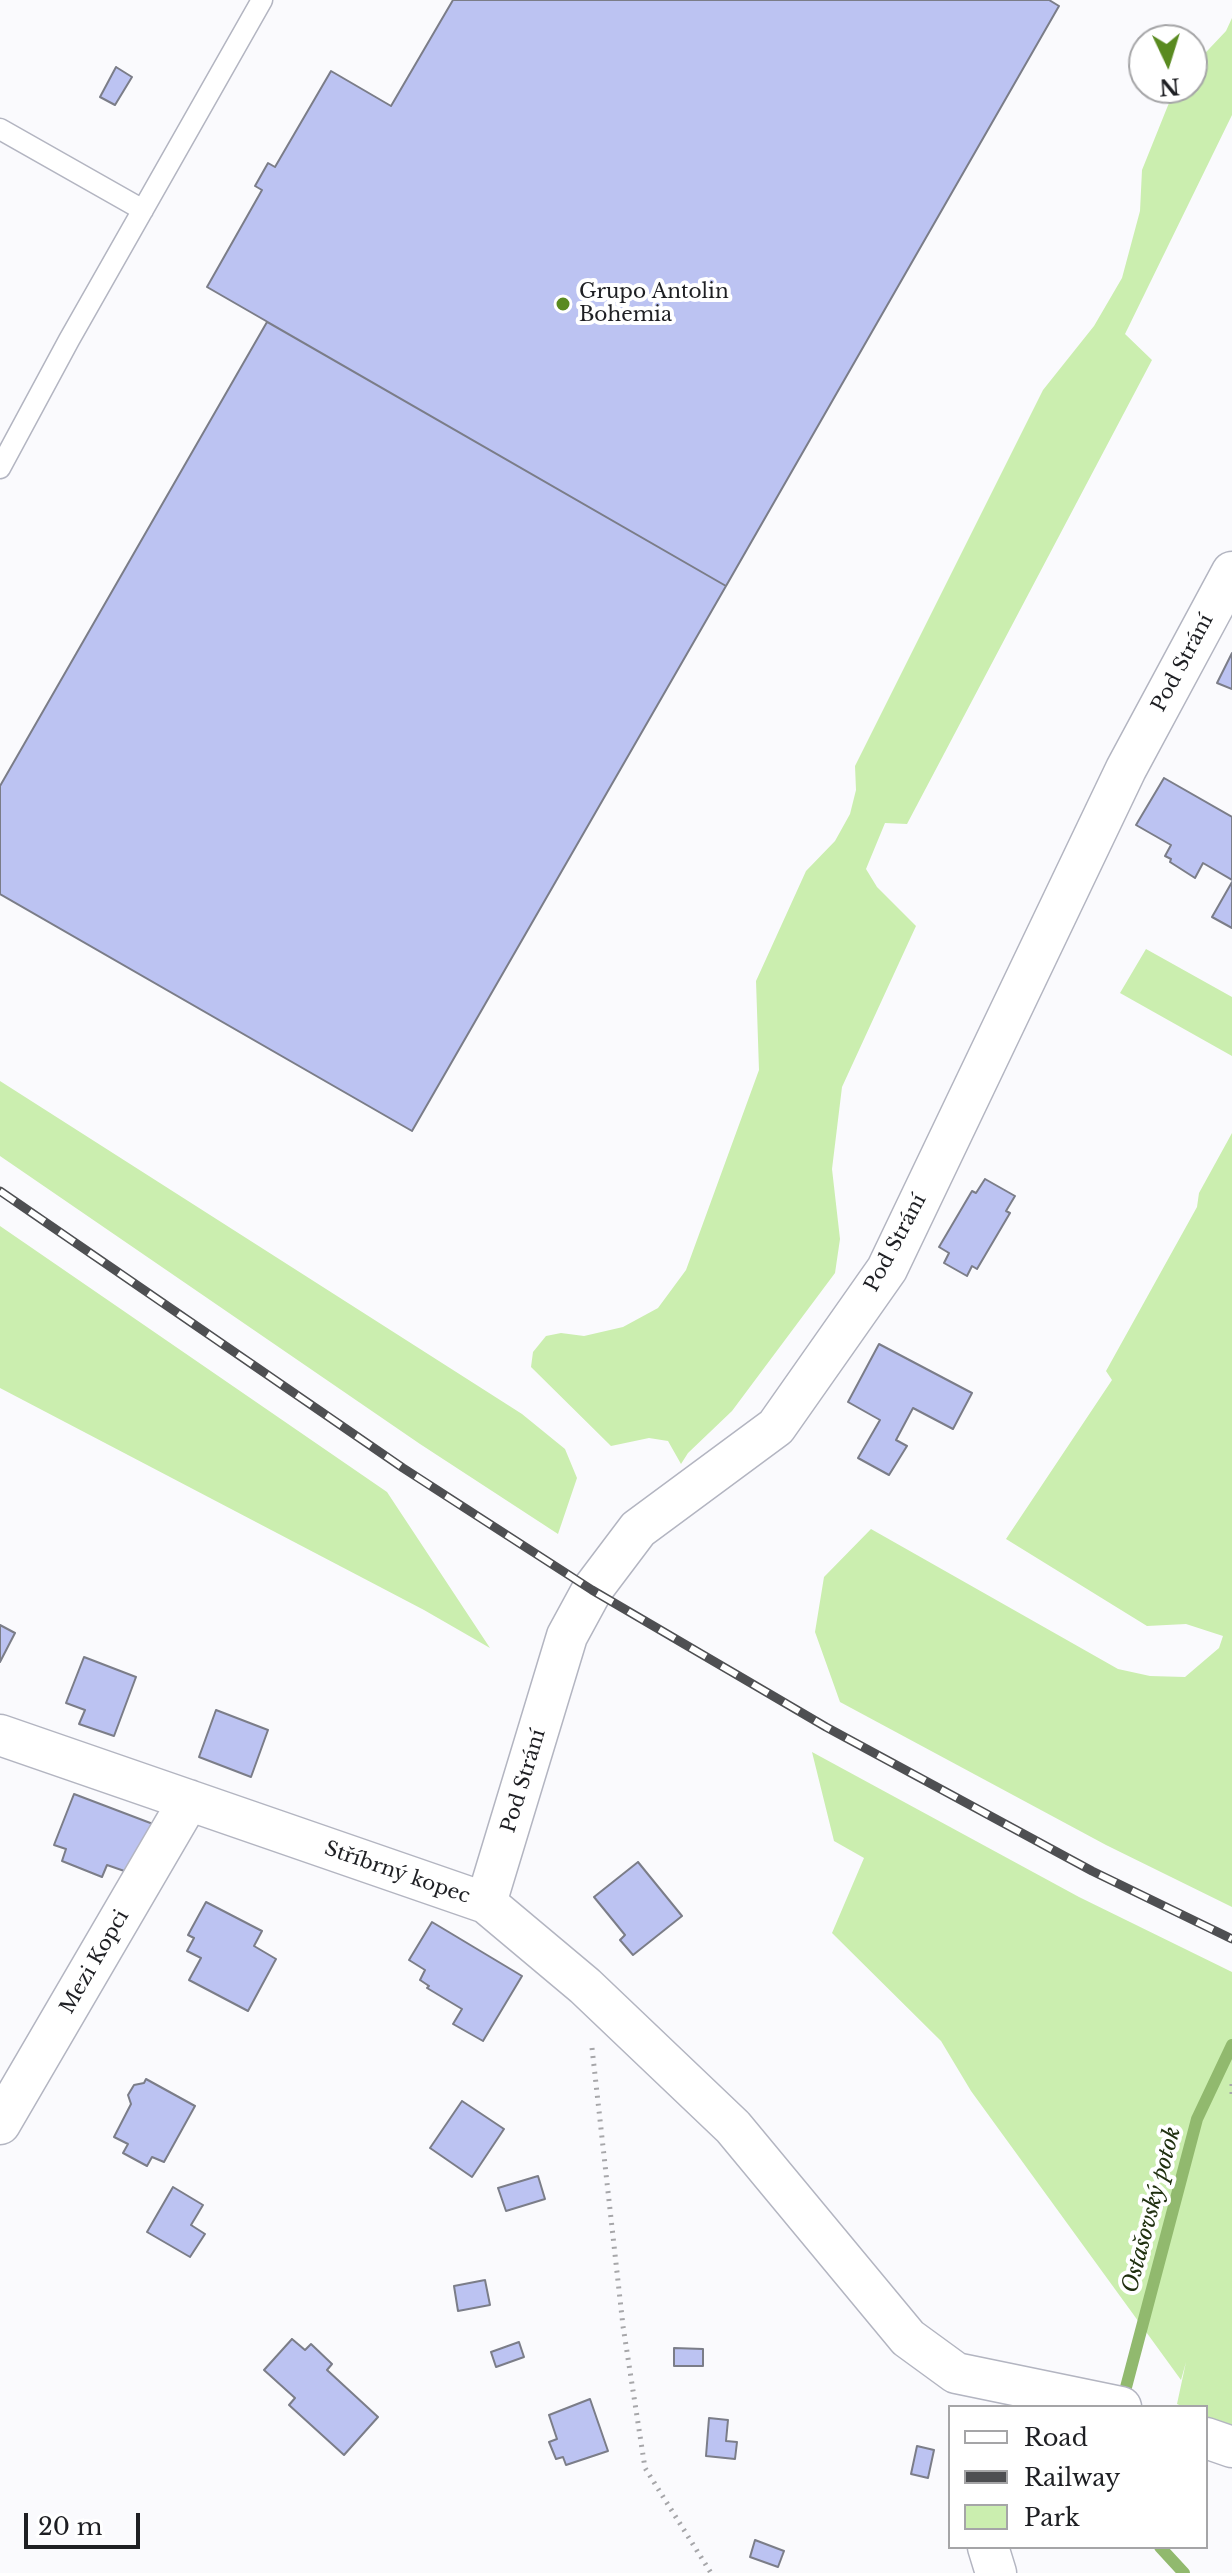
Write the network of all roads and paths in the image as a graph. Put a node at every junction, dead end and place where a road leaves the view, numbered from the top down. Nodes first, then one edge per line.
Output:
1 (262, 0) edge
2 (0, 129) edge
3 (143, 210) junction
4 (0, 468) edge
5 (1232, 572) edge
6 (0, 1735) edge
7 (189, 1800) junction
8 (486, 1903) junction
9 (592, 2047) dead end
10 (1232, 2084) edge
11 (1232, 2095) edge
12 (0, 2124) edge
13 (958, 2390) edge
14 (1102, 2405) edge
15 (1208, 2439) edge
16 (1232, 2447) edge
17 (989, 2549) edge
18 (711, 2573) edge
19 (996, 2573) edge

1 - 3 lane
2 - 3 lane
3 - 4 lane
5 - 8 street, Pod Strání
6 - 7 street, Stříbrný kopec
7 - 8 street, Stříbrný kopec
7 - 12 street, Mezi Kopci
8 - 13 street, Stříbrný kopec
9 - 18 path
10 - 11 path
13 - 14 street
15 - 16 street
17 - 19 street

